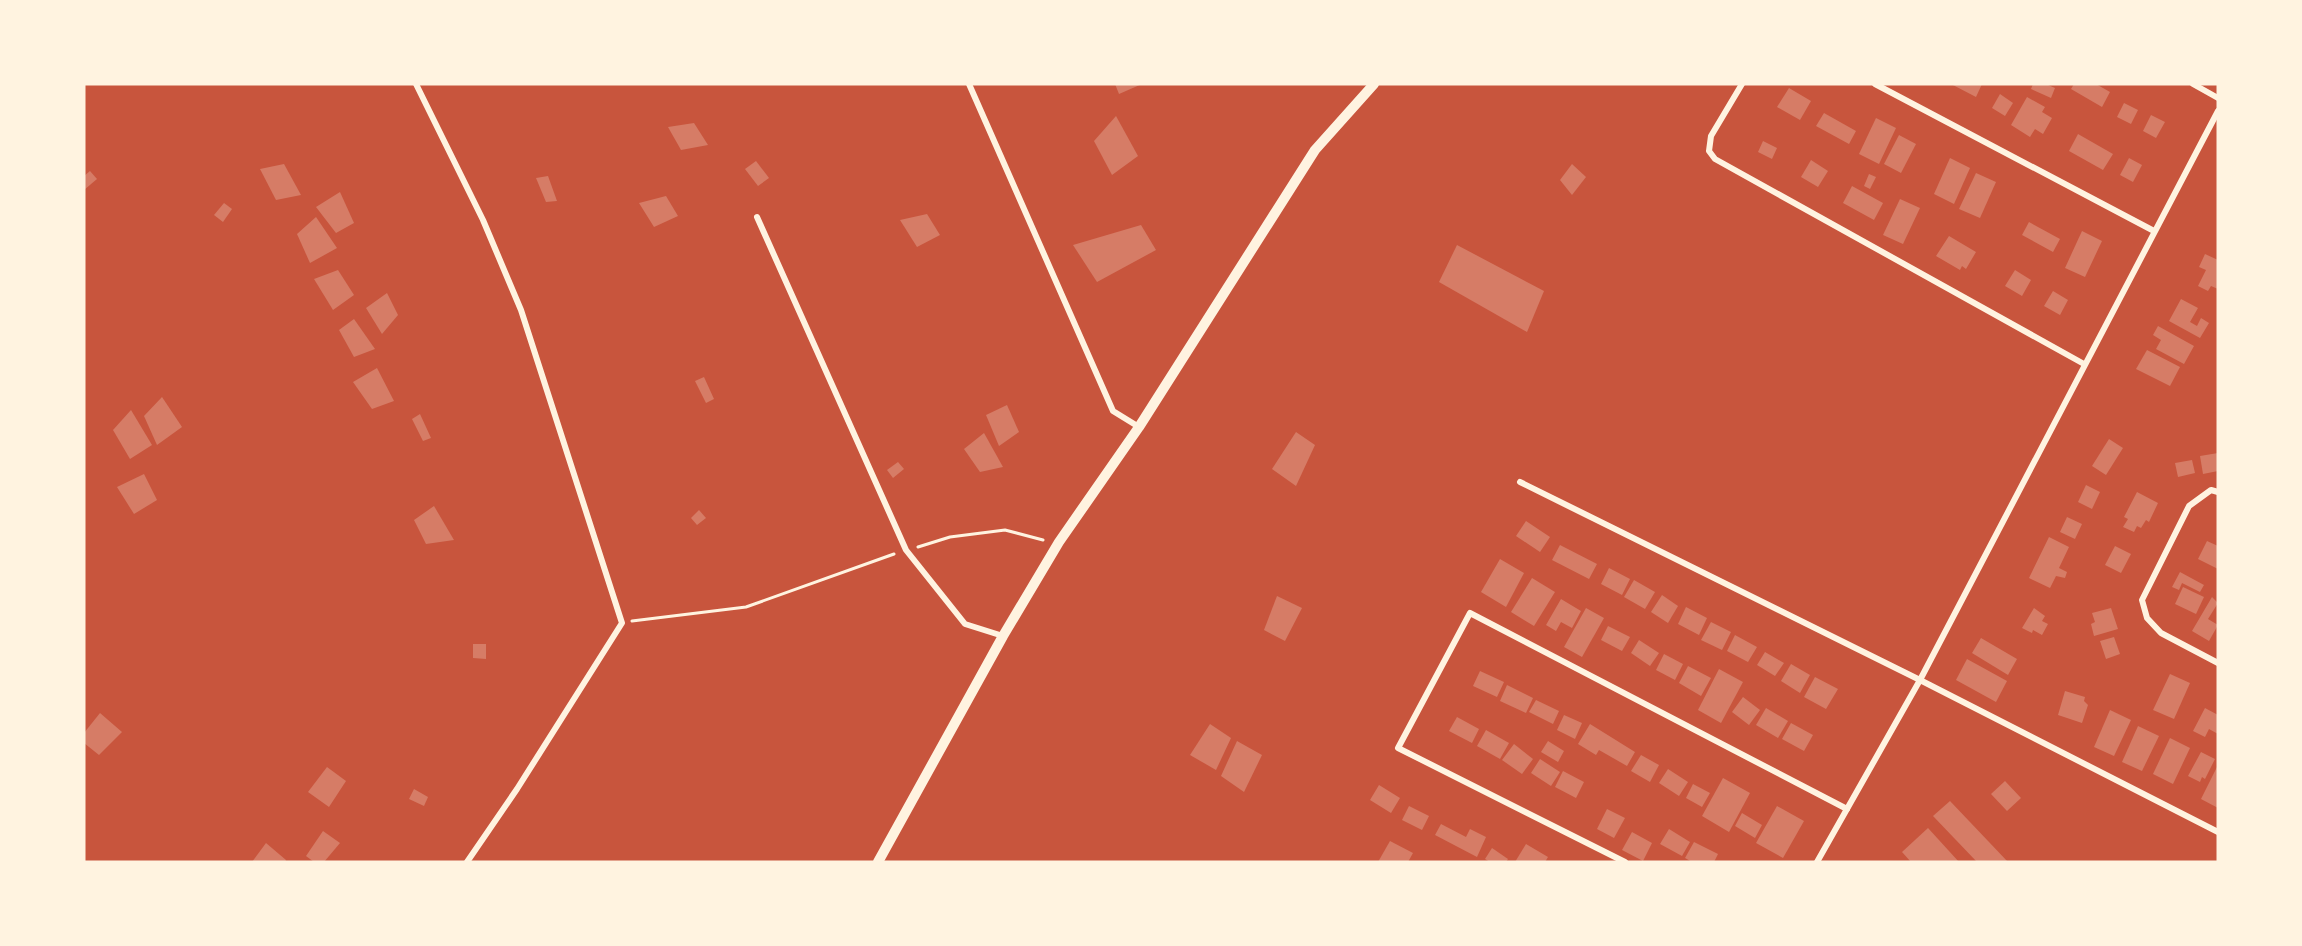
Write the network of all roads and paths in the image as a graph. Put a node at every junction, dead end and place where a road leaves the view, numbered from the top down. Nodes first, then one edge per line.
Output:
1 (416, 84) edge
2 (969, 84) edge
3 (1374, 84) edge
4 (1742, 84) edge
5 (1875, 84) edge
6 (2193, 84) edge
7 (2218, 98) edge
8 (2218, 111) edge
9 (757, 217) dead end
10 (2154, 231) junction
11 (2084, 364) junction
12 (1139, 427) junction
13 (1520, 482) dead end
14 (2218, 492) edge
15 (1059, 543) junction
16 (906, 550) junction
17 (621, 623) junction
18 (1003, 636) junction
19 (2218, 663) edge
20 (1920, 680) junction
21 (1846, 809) junction
22 (2218, 832) edge
23 (467, 862) edge
24 (878, 862) edge
25 (1625, 862) edge
26 (1817, 862) edge

1 - 17 street
2 - 12 street
3 - 12 street
4 - 11 street
5 - 10 street
6 - 7 street
8 - 10 street
9 - 16 street
10 - 11 street
11 - 20 street
12 - 15 street
13 - 20 street
14 - 19 street
15 - 16 path
15 - 18 street
16 - 17 path
16 - 18 street
17 - 23 street
18 - 24 street
20 - 21 street
20 - 22 street
21 - 25 street
21 - 26 street

